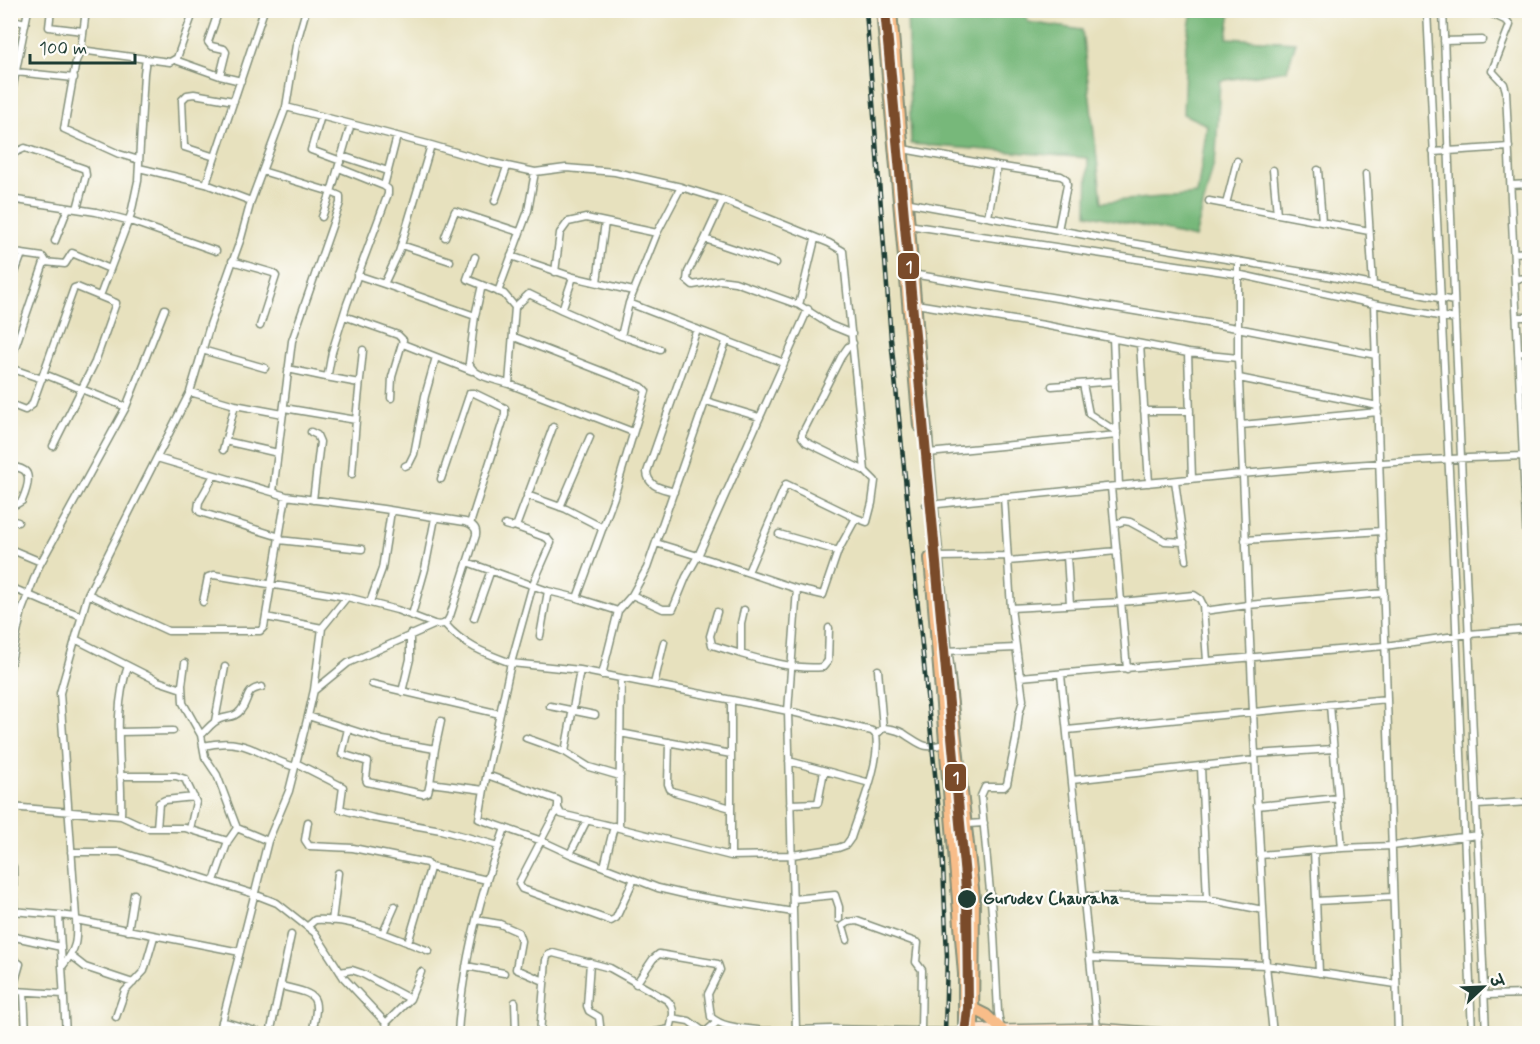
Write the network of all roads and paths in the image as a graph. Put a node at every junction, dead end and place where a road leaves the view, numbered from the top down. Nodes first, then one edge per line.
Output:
1 (28, 10) edge
2 (51, 10) edge
3 (86, 10) edge
4 (219, 10) edge
5 (264, 10) edge
6 (306, 10) edge
7 (882, 10) edge
8 (891, 10) edge
9 (1427, 10) edge
10 (1443, 10) edge
11 (1470, 10) edge
12 (192, 11) edge
13 (1484, 11) edge
14 (10, 19) edge
15 (25, 23) junction
16 (83, 32) junction
17 (889, 39) junction
18 (1482, 40) dead end
19 (1444, 41) junction
20 (81, 50) junction
21 (146, 59) junction
22 (175, 60) junction
23 (16, 72) junction
24 (220, 76) junction
25 (74, 78) junction
26 (241, 81) junction
27 (10, 101) edge
28 (234, 101) junction
29 (286, 107) junction
30 (321, 116) junction
31 (351, 124) junction
32 (398, 136) junction
33 (431, 145) junction
34 (1509, 147) junction
35 (903, 149) junction
36 (1448, 151) junction
37 (1433, 152) junction
38 (215, 157) junction
39 (341, 158) junction
40 (139, 160) junction
41 (1237, 161) dead end
42 (10, 164) edge
43 (997, 166) junction
44 (507, 167) junction
45 (139, 168) junction
46 (339, 168) junction
47 (1273, 170) dead end
48 (1318, 170) dead end
49 (262, 171) junction
50 (388, 171) junction
51 (535, 172) junction
52 (1366, 174) dead end
53 (206, 184) junction
54 (1530, 184) edge
55 (1511, 185) junction
56 (384, 186) junction
57 (681, 187) junction
58 (331, 192) junction
59 (10, 199) edge
60 (723, 200) junction
61 (251, 201) junction
62 (495, 201) dead end
63 (1209, 201) dead end
64 (902, 202) junction
65 (1226, 204) junction
66 (68, 208) junction
67 (77, 209) junction
68 (1277, 214) junction
69 (322, 216) dead end
70 (988, 217) junction
71 (127, 220) junction
72 (605, 222) junction
73 (1322, 222) junction
74 (904, 224) junction
75 (1058, 230) junction
76 (1369, 231) junction
77 (519, 232) junction
78 (657, 233) junction
79 (445, 237) dead end
80 (815, 238) junction
81 (705, 239) junction
82 (55, 241) dead end
83 (401, 245) junction
84 (216, 251) dead end
85 (10, 252) edge
86 (1530, 252) edge
87 (1514, 253) junction
88 (22, 254) junction
89 (510, 256) junction
90 (475, 257) dead end
91 (232, 261) junction
92 (450, 261) dead end
93 (1238, 261) junction
94 (45, 262) junction
95 (776, 263) dead end
96 (110, 268) junction
97 (555, 272) junction
98 (910, 274) junction
99 (1237, 274) junction
100 (357, 275) junction
101 (573, 277) junction
102 (1530, 278) edge
103 (1515, 279) junction
104 (597, 282) junction
105 (384, 284) junction
106 (482, 285) junction
107 (1373, 285) junction
108 (10, 286) edge
109 (633, 291) junction
110 (498, 292) junction
111 (100, 296) junction
112 (1441, 298) junction
113 (1454, 301) junction
114 (628, 303) junction
115 (916, 304) junction
116 (1374, 304) junction
117 (799, 305) junction
118 (515, 307) junction
119 (165, 309) dead end
120 (808, 309) junction
121 (562, 310) junction
122 (344, 316) junction
123 (475, 316) junction
124 (1442, 317) junction
125 (1517, 317) junction
126 (1530, 317) edge
127 (1455, 319) junction
128 (260, 326) dead end
129 (1238, 328) junction
130 (697, 329) junction
131 (852, 334) junction
132 (621, 336) junction
133 (514, 338) junction
134 (1113, 338) junction
135 (726, 342) junction
136 (403, 344) junction
137 (853, 344) junction
138 (1140, 344) junction
139 (660, 349) dead end
140 (202, 350) junction
141 (363, 350) dead end
142 (1518, 352) junction
143 (1530, 352) edge
144 (1188, 353) junction
145 (1376, 356) junction
146 (436, 357) junction
147 (1238, 358) junction
148 (10, 362) edge
149 (784, 363) junction
150 (10, 368) edge
151 (265, 368) dead end
152 (288, 369) junction
153 (474, 372) junction
154 (43, 376) junction
155 (326, 376) junction
156 (1239, 378) junction
157 (1115, 381) junction
158 (359, 383) junction
159 (509, 384) junction
160 (1083, 384) junction
161 (1052, 386) dead end
162 (82, 390) junction
163 (190, 392) junction
164 (391, 398) dead end
165 (706, 401) junction
166 (1530, 401) edge
167 (1521, 402) junction
168 (10, 404) edge
169 (235, 405) junction
170 (126, 407) junction
171 (1378, 409) junction
172 (284, 411) junction
173 (1144, 411) junction
174 (1190, 411) junction
175 (759, 417) junction
176 (356, 420) junction
177 (1241, 425) junction
178 (553, 427) dead end
179 (311, 432) dead end
180 (633, 432) junction
181 (1117, 433) junction
182 (1526, 435) edge
183 (590, 437) dead end
184 (225, 441) junction
185 (53, 446) dead end
186 (223, 450) dead end
187 (278, 453) junction
188 (928, 453) junction
189 (1523, 456) junction
190 (157, 458) junction
191 (1461, 458) junction
192 (1449, 459) junction
193 (1380, 464) junction
194 (10, 466) edge
195 (405, 466) dead end
196 (866, 471) junction
197 (352, 474) dead end
198 (1243, 474) junction
199 (214, 475) junction
200 (441, 479) dead end
201 (1192, 479) junction
202 (1175, 481) junction
203 (1527, 481) edge
204 (1149, 483) junction
205 (1119, 486) junction
206 (1111, 487) junction
207 (273, 492) junction
208 (674, 492) junction
209 (527, 495) junction
210 (286, 496) junction
211 (1004, 497) junction
212 (313, 500) junction
213 (10, 503) edge
214 (929, 505) junction
215 (560, 507) junction
216 (391, 511) junction
217 (435, 518) junction
218 (856, 518) junction
219 (470, 524) junction
220 (1115, 524) junction
221 (505, 525) dead end
222 (514, 526) junction
223 (603, 528) junction
224 (1382, 531) junction
225 (779, 534) dead end
226 (1528, 535) edge
227 (280, 538) junction
228 (1245, 540) junction
229 (1184, 542) junction
230 (656, 543) junction
231 (10, 549) edge
232 (362, 549) dead end
233 (838, 551) junction
234 (1117, 551) junction
235 (698, 556) junction
236 (1067, 556) junction
237 (937, 557) junction
238 (1008, 559) junction
239 (1186, 560) dead end
240 (41, 562) junction
241 (467, 562) junction
242 (491, 570) junction
243 (748, 572) junction
244 (1529, 583) edge
245 (533, 584) junction
246 (272, 585) junction
247 (10, 586) edge
248 (797, 589) junction
249 (548, 591) junction
250 (1384, 593) junction
251 (88, 594) junction
252 (28, 595) junction
253 (632, 595) junction
254 (347, 597) junction
255 (577, 598) junction
256 (203, 602) dead end
257 (370, 602) junction
258 (1121, 602) junction
259 (1070, 604) junction
260 (1248, 605) junction
261 (1011, 608) junction
262 (1530, 609) edge
263 (744, 610) dead end
264 (618, 611) junction
265 (1204, 611) junction
266 (717, 612) dead end
267 (412, 615) junction
268 (82, 616) junction
269 (266, 617) junction
270 (474, 618) dead end
271 (434, 624) junction
272 (445, 624) junction
273 (322, 628) junction
274 (829, 628) dead end
275 (1530, 629) edge
276 (410, 634) junction
277 (1469, 634) junction
278 (540, 636) dead end
279 (1457, 636) junction
280 (75, 639) junction
281 (664, 642) dead end
282 (1385, 646) junction
283 (1016, 648) junction
284 (946, 651) junction
285 (741, 654) junction
286 (1250, 657) junction
287 (11, 661) edge
288 (1207, 661) junction
289 (185, 663) dead end
290 (511, 663) junction
291 (792, 665) junction
292 (10, 666) edge
293 (128, 666) junction
294 (225, 668) dead end
295 (1127, 669) junction
296 (580, 670) junction
297 (878, 670) dead end
298 (602, 675) junction
299 (1061, 675) junction
300 (1020, 677) junction
301 (621, 678) junction
302 (372, 684) dead end
303 (654, 684) junction
304 (262, 687) dead end
305 (182, 689) junction
306 (314, 690) junction
307 (402, 692) junction
308 (1387, 699) junction
309 (731, 701) junction
310 (1330, 705) junction
311 (550, 706) dead end
312 (573, 711) junction
313 (788, 711) junction
314 (500, 714) junction
315 (1253, 714) junction
316 (595, 715) dead end
317 (308, 716) junction
318 (215, 722) junction
319 (441, 722) dead end
320 (883, 728) junction
321 (348, 729) junction
322 (1067, 730) junction
323 (173, 731) dead end
324 (119, 732) junction
325 (620, 733) junction
326 (201, 735) junction
327 (876, 735) junction
328 (526, 738) dead end
329 (669, 742) junction
330 (945, 744) junction
331 (203, 746) junction
332 (435, 749) junction
333 (1334, 749) junction
334 (565, 752) junction
335 (731, 754) junction
336 (1255, 757) junction
337 (789, 761) junction
338 (296, 765) junction
339 (1201, 767) junction
340 (824, 771) junction
341 (487, 775) junction
342 (120, 776) junction
343 (620, 777) junction
344 (1072, 780) junction
345 (430, 783) junction
346 (870, 783) junction
347 (484, 790) junction
348 (10, 797) edge
349 (194, 797) junction
350 (1338, 798) junction
351 (1530, 802) edge
352 (790, 804) junction
353 (1477, 805) junction
354 (1257, 806) junction
355 (11, 807) edge
356 (558, 808) junction
357 (731, 808) junction
358 (69, 812) junction
359 (121, 816) junction
360 (587, 820) junction
361 (308, 822) dead end
362 (984, 823) junction
363 (965, 824) junction
364 (952, 825) junction
365 (617, 827) junction
366 (157, 828) junction
367 (237, 828) junction
368 (505, 828) junction
369 (190, 829) junction
370 (1478, 835) junction
371 (1465, 836) junction
372 (228, 841) junction
373 (268, 841) junction
374 (542, 841) junction
375 (499, 846) junction
376 (1392, 846) junction
377 (1342, 848) junction
378 (1314, 850) junction
379 (71, 852) junction
380 (570, 854) junction
381 (792, 855) junction
382 (1260, 855) junction
383 (731, 856) junction
384 (10, 861) edge
385 (430, 867) junction
386 (604, 867) junction
387 (338, 873) dead end
388 (634, 879) junction
389 (487, 880) junction
390 (214, 881) junction
391 (134, 894) dead end
392 (254, 894) junction
393 (1084, 896) junction
394 (1393, 897) junction
395 (1207, 899) junction
396 (793, 900) junction
397 (1316, 902) junction
398 (395, 906) dead end
399 (1263, 910) junction
400 (793, 912) junction
401 (12, 914) edge
402 (59, 915) junction
403 (76, 918) junction
404 (839, 919) dead end
405 (476, 920) junction
406 (332, 921) junction
407 (308, 926) junction
408 (128, 931) junction
409 (383, 933) junction
410 (291, 935) dead end
411 (10, 936) edge
412 (154, 937) junction
413 (847, 940) dead end
414 (408, 943) junction
415 (60, 947) junction
416 (429, 951) dead end
417 (240, 952) junction
418 (71, 956) junction
419 (10, 957) edge
420 (1091, 958) junction
421 (590, 962) junction
422 (1266, 965) junction
423 (466, 966) junction
424 (62, 967) junction
425 (340, 972) junction
426 (421, 972) dead end
427 (504, 973) dead end
428 (1319, 973) junction
429 (544, 981) junction
430 (133, 983) junction
431 (636, 984) junction
432 (1396, 984) junction
433 (281, 986) junction
434 (24, 992) junction
435 (63, 994) junction
436 (1530, 994) edge
437 (1484, 995) junction
438 (410, 999) junction
439 (515, 1002) dead end
440 (974, 1009) junction
441 (116, 1017) dead end
442 (672, 1018) junction
443 (222, 1021) junction
444 (717, 1022) junction
445 (386, 1023) junction
446 (1097, 1028) junction
447 (921, 1030) junction
448 (1002, 1030) junction
449 (796, 1031) junction
450 (830, 1031) edge
451 (965, 1031) edge
452 (764, 1032) edge
453 (911, 1032) edge
454 (389, 1033) edge
455 (601, 1033) edge
456 (704, 1033) edge
457 (1486, 1033) edge
458 (26, 1034) edge
459 (66, 1034) edge
460 (219, 1034) edge
461 (265, 1034) edge
462 (270, 1034) edge
463 (312, 1034) edge
464 (396, 1034) edge
465 (458, 1034) edge
466 (516, 1034) edge
467 (540, 1034) edge
468 (623, 1034) edge
469 (646, 1034) edge
470 (1176, 1034) edge
471 (1273, 1034) edge
472 (1398, 1034) edge
473 (1472, 1034) edge
474 (1520, 1034) edge

1 - 15 street
2 - 16 street
3 - 16 street
4 - 24 street
5 - 26 street
6 - 29 street
7 - 17 highway
8 - 17 highway
9 - 37 street
10 - 19 street
11 - 13 street
12 - 22 street
13 - 34 street
14 - 15 street
15 - 23 street
16 - 20 street
17 - 35 highway
17 - 64 highway
18 - 19 street
19 - 36 street
20 - 21 street
20 - 25 street
21 - 22 street
21 - 40 street
22 - 24 street
23 - 25 street
23 - 27 street
24 - 26 street
25 - 40 street
26 - 28 street
28 - 38 street
28 - 38 street
29 - 30 street
29 - 49 street
30 - 31 street
30 - 39 street
31 - 32 street
31 - 39 street
32 - 33 street
32 - 50 street
33 - 44 street
33 - 83 street
34 - 36 street
34 - 55 street
35 - 43 street
35 - 64 highway
36 - 37 street
36 - 113 street
37 - 112 street
38 - 53 street
39 - 46 street
39 - 50 street
40 - 45 street
41 - 65 street
42 - 67 street
43 - 70 street
43 - 75 street
44 - 51 street
44 - 62 street
45 - 53 street
45 - 71 street
46 - 56 street
46 - 58 street
47 - 68 street
48 - 73 street
49 - 58 street
49 - 61 street
50 - 56 street
51 - 57 street
51 - 77 street
52 - 76 street
53 - 61 street
54 - 55 street
55 - 87 street
56 - 100 street
57 - 60 street
57 - 78 street
58 - 69 street
58 - 152 street
59 - 66 street
60 - 80 street
60 - 81 street
61 - 91 street
63 - 65 street
64 - 70 street
64 - 74 highway
65 - 68 street
66 - 67 street
66 - 82 street
67 - 71 street
68 - 73 street
70 - 75 street
71 - 84 street
71 - 96 street
72 - 78 street
72 - 97 street
72 - 104 street
73 - 76 street
74 - 98 highway
74 - 99 street
75 - 93 street
76 - 107 street
77 - 79 street
77 - 89 street
78 - 109 street
80 - 117 street
80 - 131 street
81 - 95 street
81 - 117 street
83 - 92 street
83 - 105 street
85 - 88 street
86 - 87 street
87 - 103 street
88 - 94 street
88 - 108 street
89 - 97 street
89 - 110 street
90 - 106 street
91 - 128 street
91 - 140 street
93 - 99 street
93 - 107 street
94 - 96 street
94 - 148 street
96 - 111 street
97 - 101 street
98 - 115 highway
98 - 129 street
98 - 214 highway
99 - 116 street
99 - 129 street
100 - 105 street
100 - 122 street
101 - 104 street
101 - 121 street
102 - 103 street
103 - 125 street
104 - 109 street
105 - 123 street
106 - 110 street
106 - 123 street
107 - 112 street
109 - 114 street
110 - 118 street
111 - 154 street
111 - 162 street
112 - 113 street
112 - 124 street
113 - 127 street
114 - 130 street
114 - 132 street
115 - 134 street
115 - 188 highway
116 - 124 street
116 - 145 street
117 - 120 street
118 - 121 street
118 - 133 street
119 - 170 street
120 - 131 street
120 - 149 street
121 - 132 street
122 - 136 street
122 - 155 street
123 - 153 street
124 - 127 street
124 - 192 street
125 - 126 street
125 - 142 street
127 - 191 street
129 - 145 street
129 - 147 street
130 - 135 street
130 - 208 street
131 - 137 street
132 - 139 street
133 - 159 street
133 - 180 street
134 - 138 street
134 - 157 street
135 - 149 street
135 - 165 street
136 - 146 street
136 - 164 street
137 - 196 street
137 - 196 street
138 - 144 street
138 - 173 street
140 - 151 street
140 - 163 street
141 - 158 street
142 - 143 street
142 - 167 street
144 - 147 street
144 - 174 street
145 - 171 street
146 - 153 street
146 - 195 street
147 - 156 street
149 - 175 street
150 - 154 street
152 - 155 street
152 - 172 street
153 - 159 street
154 - 162 street
154 - 168 street
155 - 158 street
156 - 171 street
156 - 177 street
157 - 160 street
157 - 181 street
158 - 176 street
159 - 180 street
160 - 161 street
160 - 181 street
162 - 170 street
162 - 185 street
163 - 169 street
163 - 190 street
165 - 175 street
165 - 208 street
166 - 167 street
167 - 182 street
169 - 172 street
169 - 184 street
170 - 240 street
171 - 177 street
171 - 193 street
172 - 176 street
172 - 187 street
173 - 174 street
173 - 204 street
174 - 201 street
175 - 235 street
176 - 197 street
177 - 198 street
178 - 209 street
179 - 212 street
180 - 223 street
181 - 188 street
181 - 205 street
182 - 189 street
183 - 215 street
184 - 186 street
184 - 187 street
187 - 207 street
188 - 214 highway
189 - 191 street
189 - 203 street
190 - 199 street
190 - 251 street
191 - 192 street
191 - 277 street
192 - 193 street
192 - 279 street
193 - 198 street
193 - 224 street
194 - 213 street
196 - 218 street
198 - 201 street
198 - 228 street
199 - 207 street
199 - 227 street
200 - 219 street
201 - 202 street
202 - 204 street
202 - 229 street
203 - 226 street
204 - 205 street
205 - 206 street
206 - 211 street
206 - 220 street
207 - 210 street
208 - 230 street
209 - 215 street
209 - 222 street
210 - 212 street
210 - 227 street
211 - 214 street
211 - 238 street
212 - 216 street
214 - 237 highway
214 - 330 highway
215 - 223 street
216 - 217 street
216 - 257 street
217 - 219 street
217 - 267 street
218 - 233 street
218 - 243 street
219 - 241 street
220 - 229 street
220 - 234 street
221 - 222 street
222 - 245 street
223 - 255 street
224 - 228 street
224 - 250 street
225 - 233 street
226 - 244 street
227 - 232 street
227 - 246 street
228 - 260 street
229 - 239 street
230 - 235 street
230 - 253 street
231 - 240 street
233 - 248 street
234 - 236 street
234 - 258 street
235 - 243 street
235 - 253 street
236 - 238 street
236 - 259 street
237 - 238 street
237 - 284 highway
238 - 261 street
240 - 252 street
241 - 242 street
241 - 272 street
242 - 245 street
242 - 270 street
243 - 248 street
244 - 262 street
245 - 249 street
245 - 290 street
246 - 254 street
246 - 256 street
246 - 269 street
247 - 252 street
248 - 291 street
249 - 255 street
249 - 278 street
250 - 260 street
250 - 282 street
251 - 268 street
251 - 269 street
252 - 268 street
252 - 287 street
253 - 264 street
254 - 257 street
254 - 273 street
255 - 264 street
257 - 267 street
258 - 259 street
258 - 265 street
258 - 295 street
259 - 261 street
260 - 265 street
260 - 286 street
261 - 283 street
263 - 285 street
264 - 298 street
265 - 288 street
266 - 285 street
267 - 271 street
268 - 280 street
269 - 273 street
271 - 272 street
271 - 276 street
272 - 290 street
273 - 306 street
274 - 291 street
275 - 277 street
276 - 306 street
276 - 307 street
277 - 279 street
277 - 353 street
279 - 282 street
279 - 371 street
280 - 293 street
280 - 358 street
281 - 303 street
282 - 286 street
282 - 308 street
283 - 284 street
283 - 300 street
284 - 363 highway
285 - 291 street
286 - 288 street
286 - 315 street
287 - 292 street
288 - 295 street
289 - 305 street
290 - 296 street
290 - 314 street
291 - 313 street
293 - 305 street
293 - 324 street
294 - 318 street
295 - 299 street
296 - 298 street
296 - 312 street
297 - 320 street
298 - 301 street
299 - 300 street
299 - 322 street
300 - 362 street
301 - 303 street
301 - 325 street
302 - 307 street
303 - 309 street
304 - 318 street
305 - 326 street
306 - 317 street
307 - 314 street
308 - 310 street
308 - 376 street
309 - 313 street
309 - 335 street
310 - 315 street
310 - 333 street
311 - 312 street
312 - 316 street
312 - 334 street
313 - 327 street
313 - 337 street
314 - 341 street
315 - 322 street
315 - 336 street
317 - 321 street
317 - 338 street
318 - 326 street
319 - 332 street
320 - 327 street
320 - 330 street
321 - 332 street
321 - 345 street
322 - 344 street
323 - 324 street
324 - 342 street
325 - 329 street
325 - 343 street
326 - 331 street
327 - 346 street
328 - 334 street
329 - 335 street
329 - 357 street
330 - 364 highway
331 - 338 street
331 - 367 street
332 - 345 street
333 - 336 street
333 - 350 street
334 - 343 street
335 - 357 street
336 - 339 street
336 - 354 street
337 - 340 street
337 - 352 street
338 - 373 street
338 - 375 street
339 - 344 street
339 - 395 street
340 - 346 street
340 - 352 street
341 - 347 street
341 - 356 street
342 - 349 street
342 - 359 street
343 - 365 street
344 - 393 street
345 - 347 street
346 - 381 street
347 - 368 street
348 - 355 street
349 - 366 street
349 - 369 street
350 - 354 street
350 - 377 street
351 - 353 street
352 - 381 street
353 - 370 street
354 - 382 street
355 - 358 street
356 - 360 street
356 - 374 street
357 - 383 street
358 - 359 street
358 - 379 street
359 - 366 street
360 - 365 street
360 - 380 street
361 - 385 street
362 - 363 street
362 - 448 street
363 - 364 street
363 - 440 highway
364 - 451 highway
365 - 383 street
365 - 386 street
366 - 369 street
367 - 372 street
367 - 373 street
368 - 374 street
368 - 375 street
369 - 372 street
370 - 371 street
370 - 437 street
371 - 376 street
371 - 473 street
372 - 390 street
373 - 392 street
374 - 380 street
374 - 388 street
375 - 389 street
376 - 377 street
376 - 394 street
377 - 378 street
378 - 382 street
378 - 397 street
379 - 390 street
379 - 403 street
380 - 386 street
381 - 383 street
381 - 396 street
382 - 399 street
384 - 401 street
385 - 389 street
385 - 414 street
386 - 388 street
387 - 406 street
388 - 400 street
389 - 405 street
390 - 392 street
391 - 408 street
392 - 407 street
392 - 417 street
393 - 395 street
393 - 420 street
394 - 397 street
394 - 432 street
395 - 399 street
396 - 400 street
396 - 404 street
397 - 428 street
398 - 409 street
399 - 422 street
400 - 449 street
401 - 402 street
402 - 403 street
402 - 415 street
403 - 408 street
403 - 418 street
405 - 423 street
405 - 429 street
406 - 407 street
406 - 409 street
407 - 425 street
408 - 412 street
409 - 414 street
410 - 433 street
411 - 415 street
412 - 417 street
412 - 430 street
413 - 447 street
414 - 416 street
415 - 424 street
417 - 443 street
418 - 424 street
418 - 430 street
419 - 434 street
420 - 422 street
420 - 446 street
421 - 429 street
421 - 431 street
421 - 455 street
422 - 428 street
422 - 471 street
423 - 427 street
423 - 465 street
424 - 435 street
425 - 438 street
425 - 445 street
426 - 438 street
428 - 432 street
429 - 467 street
430 - 441 street
431 - 442 street
431 - 444 street
432 - 472 street
433 - 462 street
433 - 463 street
434 - 435 street
434 - 458 street
435 - 459 street
436 - 437 street
437 - 457 street
438 - 445 street
439 - 466 street
440 - 448 highway
440 - 451 highway
442 - 456 street
442 - 469 street
443 - 460 street
443 - 461 street
444 - 452 street
444 - 456 street
445 - 454 street
446 - 448 main road
446 - 470 main road
447 - 451 street
447 - 453 street
448 - 451 main road
449 - 450 street
449 - 452 street
450 - 453 street
454 - 464 street
455 - 468 street
457 - 474 street

